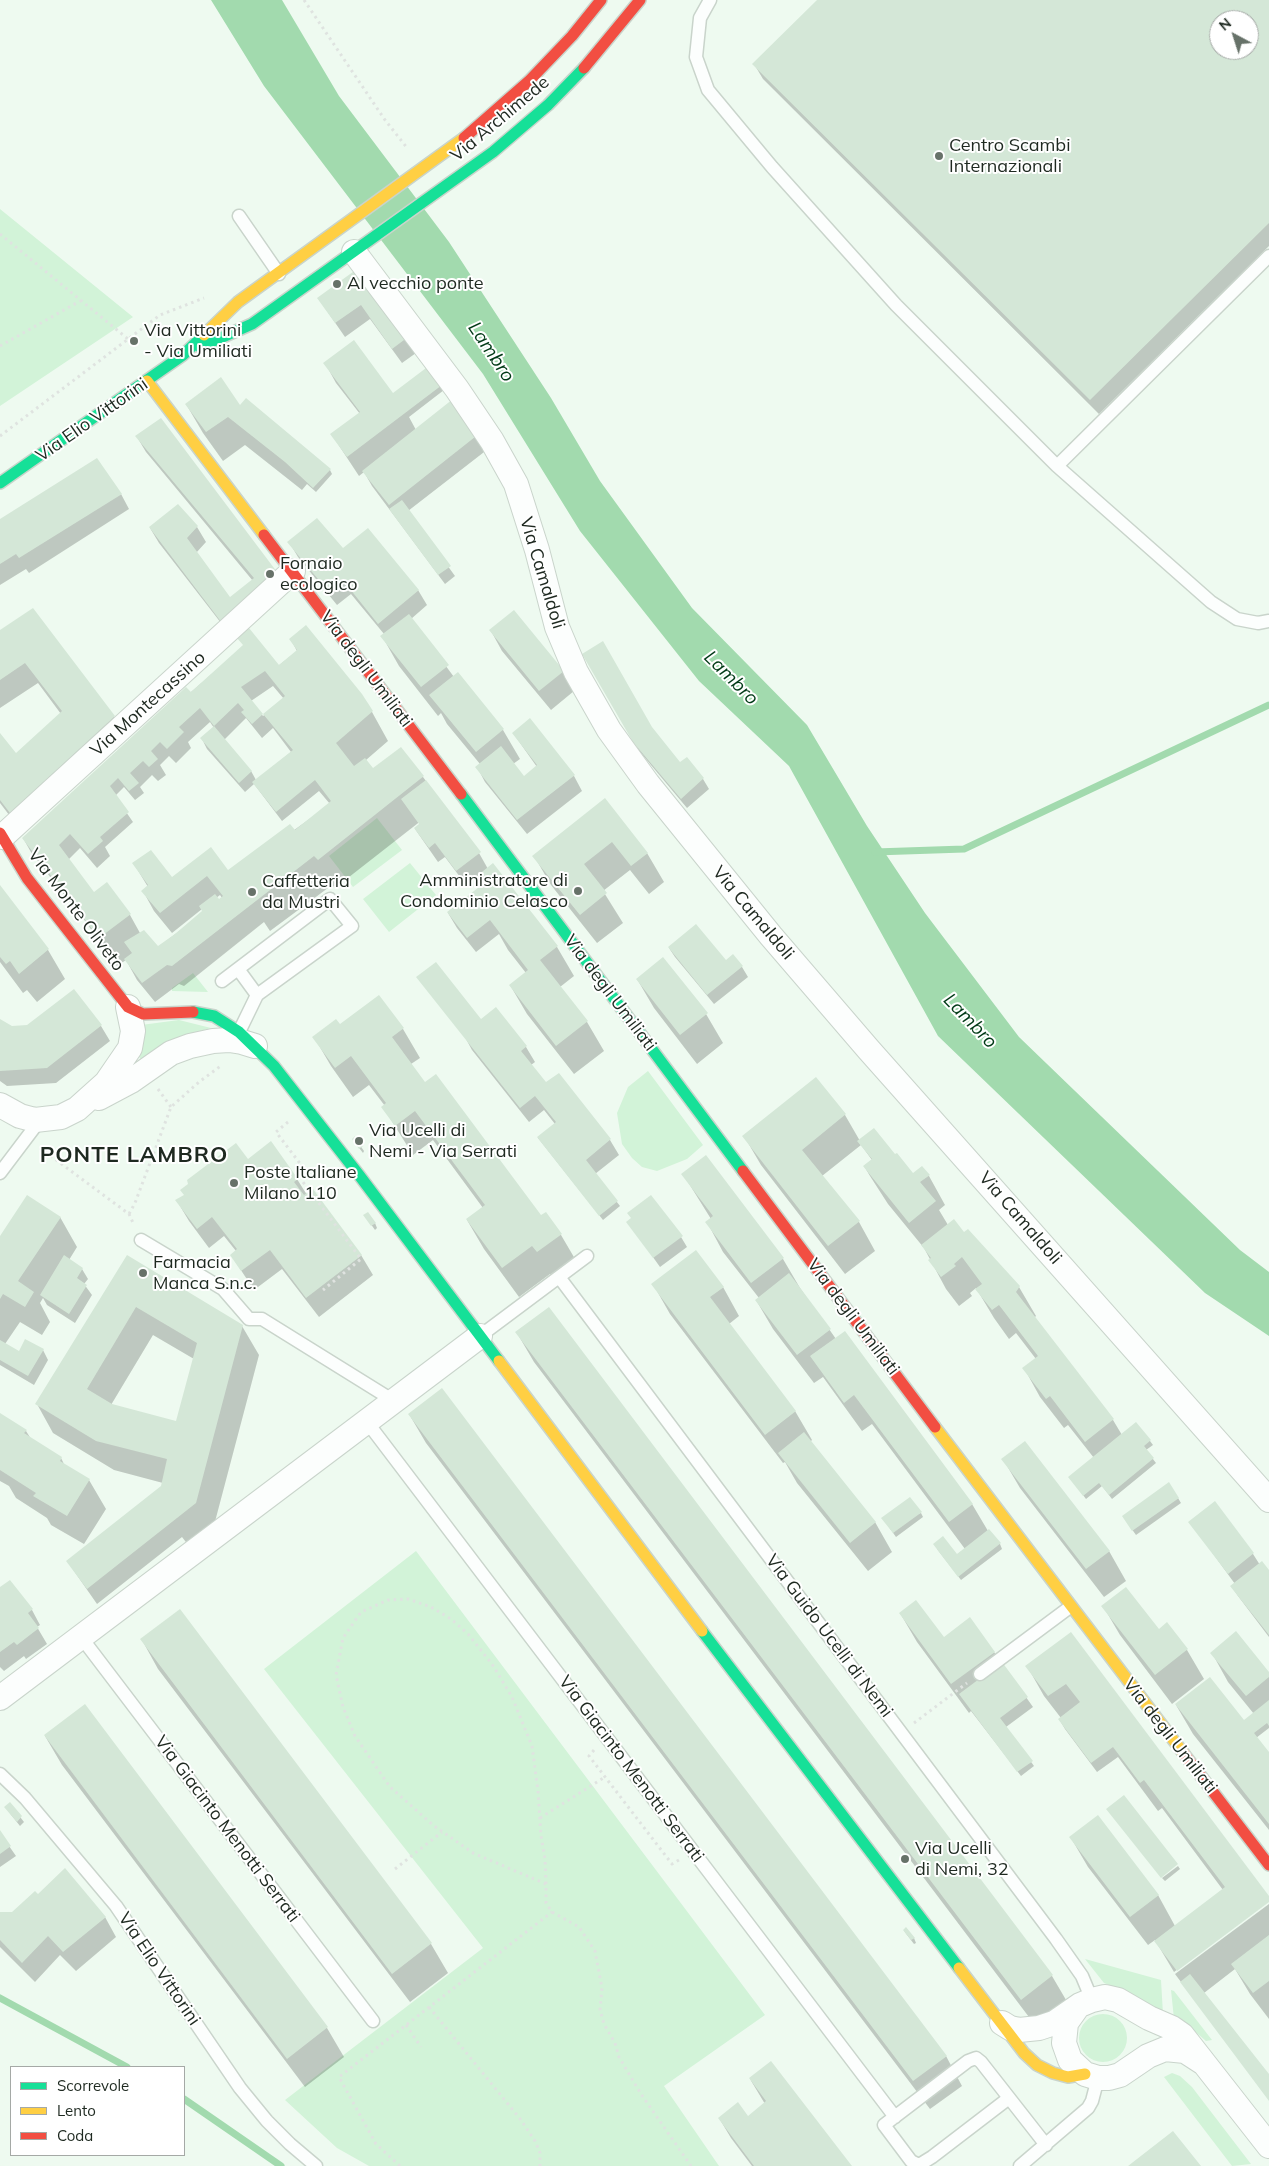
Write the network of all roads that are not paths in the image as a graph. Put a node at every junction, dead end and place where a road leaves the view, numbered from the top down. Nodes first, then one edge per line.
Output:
1 (601, 0) edge
2 (640, 0) edge
3 (710, 0) edge
4 (239, 216) dead end
5 (346, 224) joint
6 (358, 249) junction
7 (1269, 256) edge
8 (278, 273) junction
9 (294, 295) junction
10 (183, 355) junction
11 (147, 381) junction
12 (1057, 466) junction
13 (0, 483) edge
14 (293, 572) junction
15 (1269, 621) edge
16 (2, 839) edge
17 (238, 969) junction
18 (222, 981) dead end
19 (257, 995) junction
20 (128, 1007) junction
21 (240, 1045) junction
22 (0, 1105) edge
23 (77, 1109) junction
24 (40, 1120) junction
25 (0, 1173) edge
26 (141, 1240) road end
27 (587, 1256) dead end
28 (559, 1277) junction
29 (480, 1336) junction
30 (394, 1401) junction
31 (367, 1422) junction
32 (1269, 1500) edge
33 (1070, 1606) junction
34 (81, 1637) junction
35 (980, 1674) road end
36 (0, 1698) edge
37 (0, 1774) edge
38 (1269, 1865) edge
39 (1085, 2003) junction
40 (1131, 2008) junction
41 (374, 2021) dead end
42 (1002, 2023) junction
43 (1130, 2068) junction
44 (1209, 2068) junction
45 (1091, 2076) junction
46 (1009, 2098) junction
47 (895, 2117) junction
48 (1046, 2145) junction
49 (1269, 2146) edge
50 (935, 2162) edge
51 (316, 2166) edge
52 (1020, 2166) edge

1 - 5 street, Via Archimede
2 - 6 street, Via Archimede
3 - 12 lane
4 - 8 lane
5 - 8 street, Via Elio Vittorini
6 - 9 street, Via Elio Vittorini
6 - 32 street, Via Camaldoli
7 - 12 lane
8 - 9 lane
8 - 10 street, Via Elio Vittorini
9 - 10 street, Via Elio Vittorini
10 - 11 street, Via Elio Vittorini
11 - 13 street, Via Elio Vittorini
11 - 14 street, Via degli Umiliati
12 - 15 lane
14 - 16 street, Via Montecassino
14 - 33 street, Via degli Umiliati
16 - 20 street, Via Monte Oliveto
17 - 18 lane
17 - 19 lane
17 - 19 lane
19 - 21 lane
20 - 21 street
20 - 23 street
21 - 23 street
21 - 29 street
22 - 24 street
23 - 24 street
24 - 25 lane
26 - 30 lane
27 - 28 lane
28 - 29 lane
28 - 39 lane, Via Guido Ucelli di Nemi
29 - 30 street
29 - 42 street
30 - 31 street
31 - 34 street
31 - 47 lane, Via Giacinto Menotti Serrati
33 - 35 lane
33 - 38 street, Via degli Umiliati
34 - 36 street
34 - 41 lane, Via Giacinto Menotti Serrati
37 - 51 lane, Via Elio Vittorini
39 - 40 street
39 - 42 street
39 - 45 street
40 - 43 street
40 - 44 street
42 - 45 street
43 - 44 street
43 - 45 street
44 - 49 street
45 - 48 lane
46 - 47 lane
46 - 48 lane
46 - 50 lane
47 - 50 lane
48 - 52 lane

